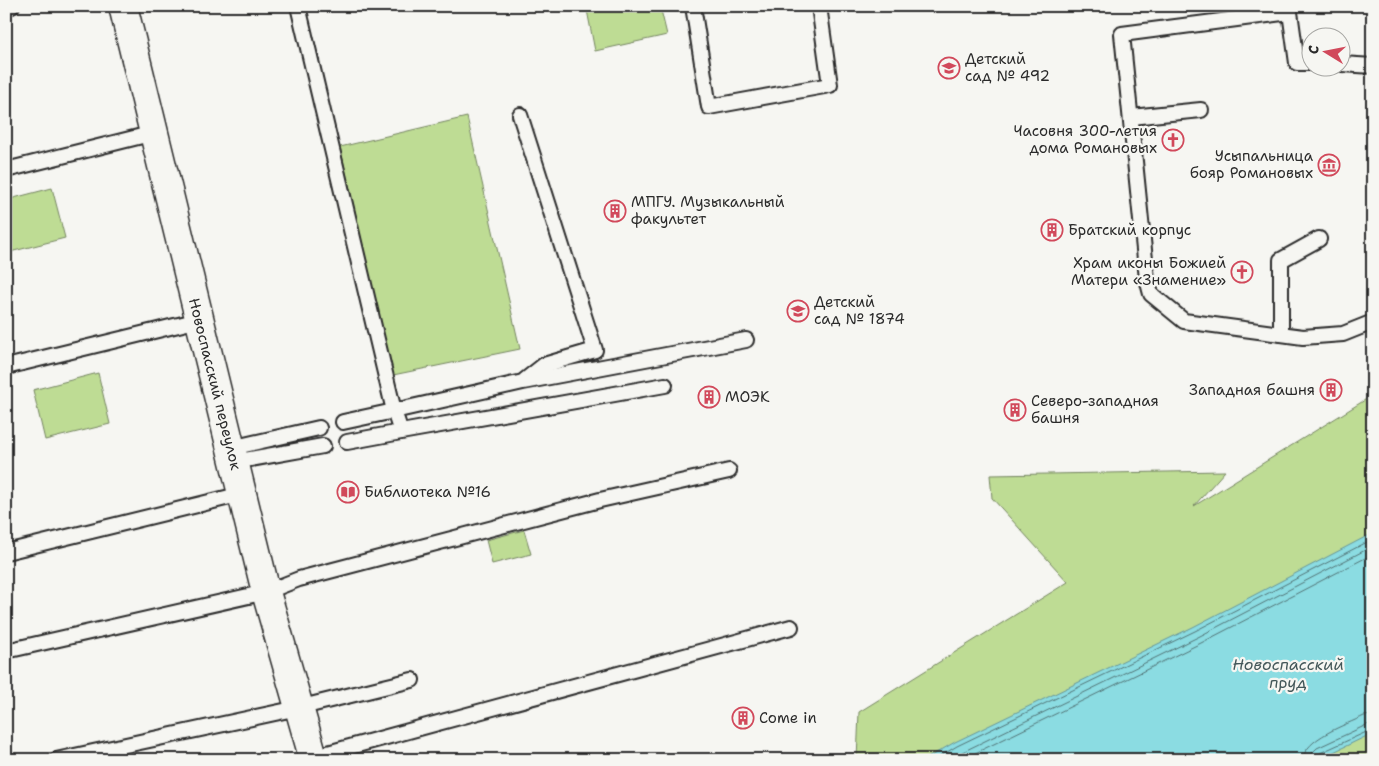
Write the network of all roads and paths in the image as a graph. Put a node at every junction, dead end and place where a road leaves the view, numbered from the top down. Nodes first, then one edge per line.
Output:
1 (12, 6) edge
2 (123, 6) edge
3 (298, 6) edge
4 (693, 6) edge
5 (819, 6) edge
6 (6, 8) edge
7 (1290, 9) edge
8 (1302, 63) edge
9 (1352, 65) edge
10 (1373, 66) edge
11 (1201, 110) dead end
12 (520, 115) dead end
13 (1131, 117) junction
14 (154, 132) junction
15 (6, 170) edge
16 (1319, 238) dead end
17 (199, 320) junction
18 (1373, 322) edge
19 (1281, 334) junction
20 (746, 340) dead end
21 (6, 367) edge
22 (523, 382) junction
23 (665, 385) dead end
24 (394, 410) junction
25 (343, 422) dead end
26 (319, 428) dead end
27 (401, 432) junction
28 (348, 442) dead end
29 (323, 446) dead end
30 (233, 455) junction
31 (729, 471) dead end
32 (242, 494) junction
33 (6, 552) edge
34 (266, 592) junction
35 (791, 627) dead end
36 (6, 651) edge
37 (412, 680) dead end
38 (298, 708) junction
39 (314, 758) edge
40 (56, 760) edge

1 - 6 lane
2 - 14 street, Новоспасский переулок
3 - 24 lane
4 - 5 lane
7 - 8 lane
7 - 13 lane
9 - 10 lane
11 - 13 lane
12 - 22 lane
13 - 19 lane
14 - 15 lane
14 - 17 street, Новоспасский переулок
16 - 19 lane
17 - 21 lane
17 - 30 street, Новоспасский переулок
18 - 19 lane
20 - 22 lane
22 - 24 lane
23 - 27 lane
24 - 25 lane
24 - 27 lane
26 - 30 lane
27 - 28 lane
29 - 30 lane
30 - 32 street, Новоспасский переулок
31 - 34 lane
32 - 33 lane
32 - 34 street, Новоспасский переулок
34 - 36 lane
34 - 38 street, Новоспасский переулок
35 - 39 lane
37 - 38 lane
38 - 39 street, Новоспасский переулок
38 - 40 lane

